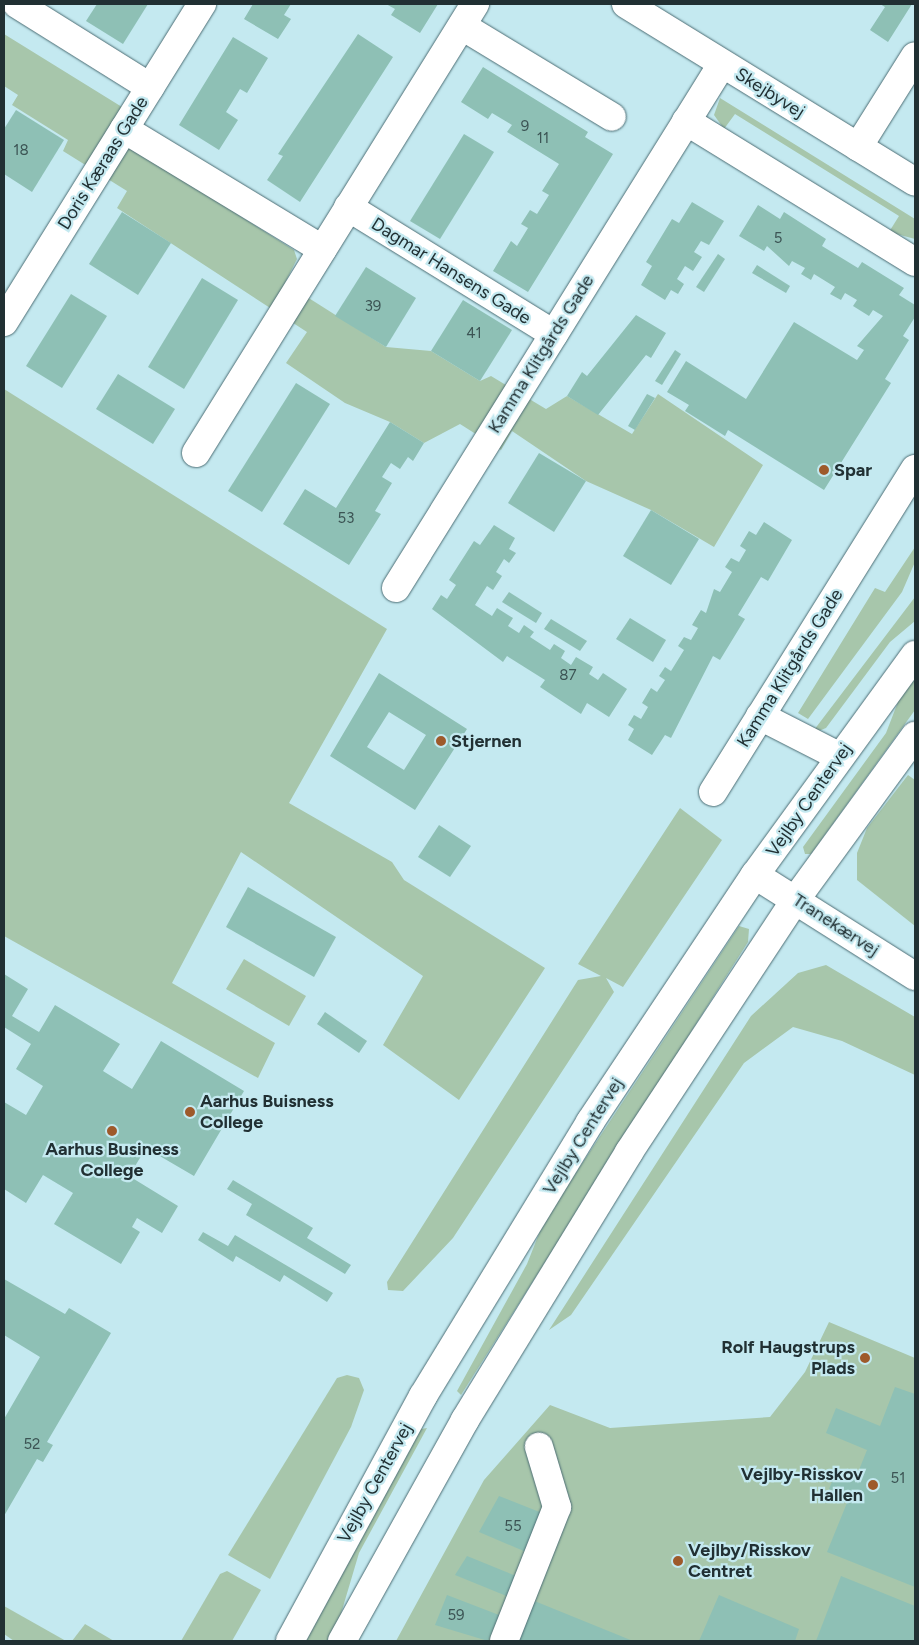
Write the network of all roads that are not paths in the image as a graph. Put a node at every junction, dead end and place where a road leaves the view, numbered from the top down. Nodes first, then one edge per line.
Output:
1 (17, 4) edge
2 (202, 4) edge
3 (626, 4) edge
4 (468, 15) edge
5 (915, 56) edge
6 (722, 64) junction
7 (150, 87) junction
8 (612, 117) dead end
9 (686, 121) junction
10 (124, 128) junction
11 (858, 147) junction
12 (915, 182) edge
13 (348, 208) junction
14 (322, 249) junction
15 (915, 262) edge
16 (4, 322) edge
17 (554, 334) junction
18 (196, 453) dead end
19 (915, 469) edge
20 (396, 588) dead end
21 (915, 655) edge
22 (760, 716) junction
23 (915, 736) edge
24 (838, 756) junction
25 (713, 792) dead end
26 (755, 876) junction
27 (796, 899) junction
28 (915, 976) edge
29 (539, 1446) dead end
30 (290, 1641) edge
31 (342, 1641) edge
32 (504, 1641) edge

1 - 7 street
2 - 7 street, Doris Kæraas Gade
3 - 6 street, Skejbyvej
4 - 8 street
4 - 13 street
5 - 11 street
6 - 9 street, Kamma Klitgårds Gade
6 - 11 street, Skejbyvej
7 - 10 street, Doris Kæraas Gade
9 - 15 street
9 - 17 street, Kamma Klitgårds Gade
10 - 14 street
10 - 16 street, Doris Kæraas Gade
11 - 12 street, Skejbyvej
13 - 14 street
13 - 17 street, Dagmar Hansens Gade
14 - 18 street
17 - 20 street, Kamma Klitgårds Gade
19 - 22 street, Kamma Klitgårds Gade
21 - 24 street, Vejlby Centervej
22 - 24 street
22 - 25 street, Kamma Klitgårds Gade
23 - 27 street
24 - 26 street, Vejlby Centervej
26 - 27 street, Tranekærvej
26 - 30 street, Vejlby Centervej
27 - 28 street, Tranekærvej
27 - 31 street
29 - 32 street

